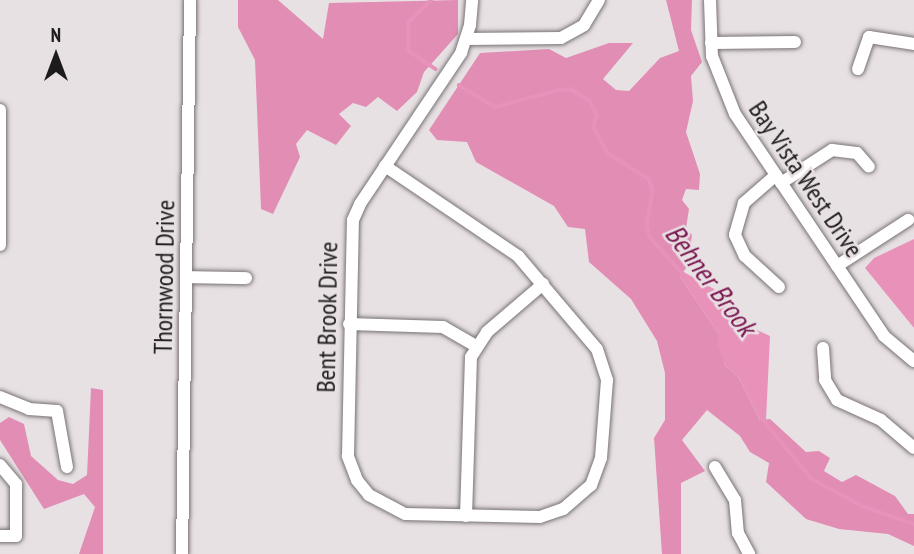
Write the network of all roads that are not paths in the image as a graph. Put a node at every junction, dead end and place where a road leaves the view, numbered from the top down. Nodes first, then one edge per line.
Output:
1 (190, 0) edge
2 (472, 0) edge
3 (599, 0) edge
4 (710, 0) edge
5 (466, 39) junction
6 (795, 42) dead end
7 (711, 43) junction
8 (914, 44) edge
9 (858, 69) dead end
10 (0, 110) edge
11 (385, 166) junction
12 (869, 167) dead end
13 (778, 179) junction
14 (908, 220) dead end
15 (0, 245) edge
16 (837, 266) junction
17 (186, 277) junction
18 (246, 278) dead end
19 (543, 284) junction
20 (779, 287) dead end
21 (349, 324) junction
22 (476, 346) junction
23 (823, 348) dead end
24 (914, 361) edge
25 (0, 397) edge
26 (914, 447) edge
27 (0, 465) edge
28 (67, 467) dead end
29 (715, 467) dead end
30 (466, 516) junction
31 (0, 536) edge
32 (182, 554) edge
33 (749, 554) edge

1 - 17 street, Thornwood Drive
2 - 5 street, Bent Brook Drive
3 - 5 street
4 - 7 street, Bay Vista West Drive
5 - 11 street, Bent Brook Drive
6 - 7 street
7 - 13 street, Bay Vista West Drive
8 - 9 street
10 - 15 street
11 - 19 street
11 - 21 street, Bent Brook Drive
12 - 13 street
13 - 16 street, Bay Vista West Drive
13 - 20 street
14 - 16 street
16 - 24 street, Bay Vista West Drive
17 - 18 street
17 - 32 street, Thornwood Drive
19 - 22 street
19 - 30 street
21 - 22 street
21 - 30 street, Bent Brook Drive
22 - 30 street
23 - 26 street
25 - 28 street
27 - 31 street
29 - 33 street

